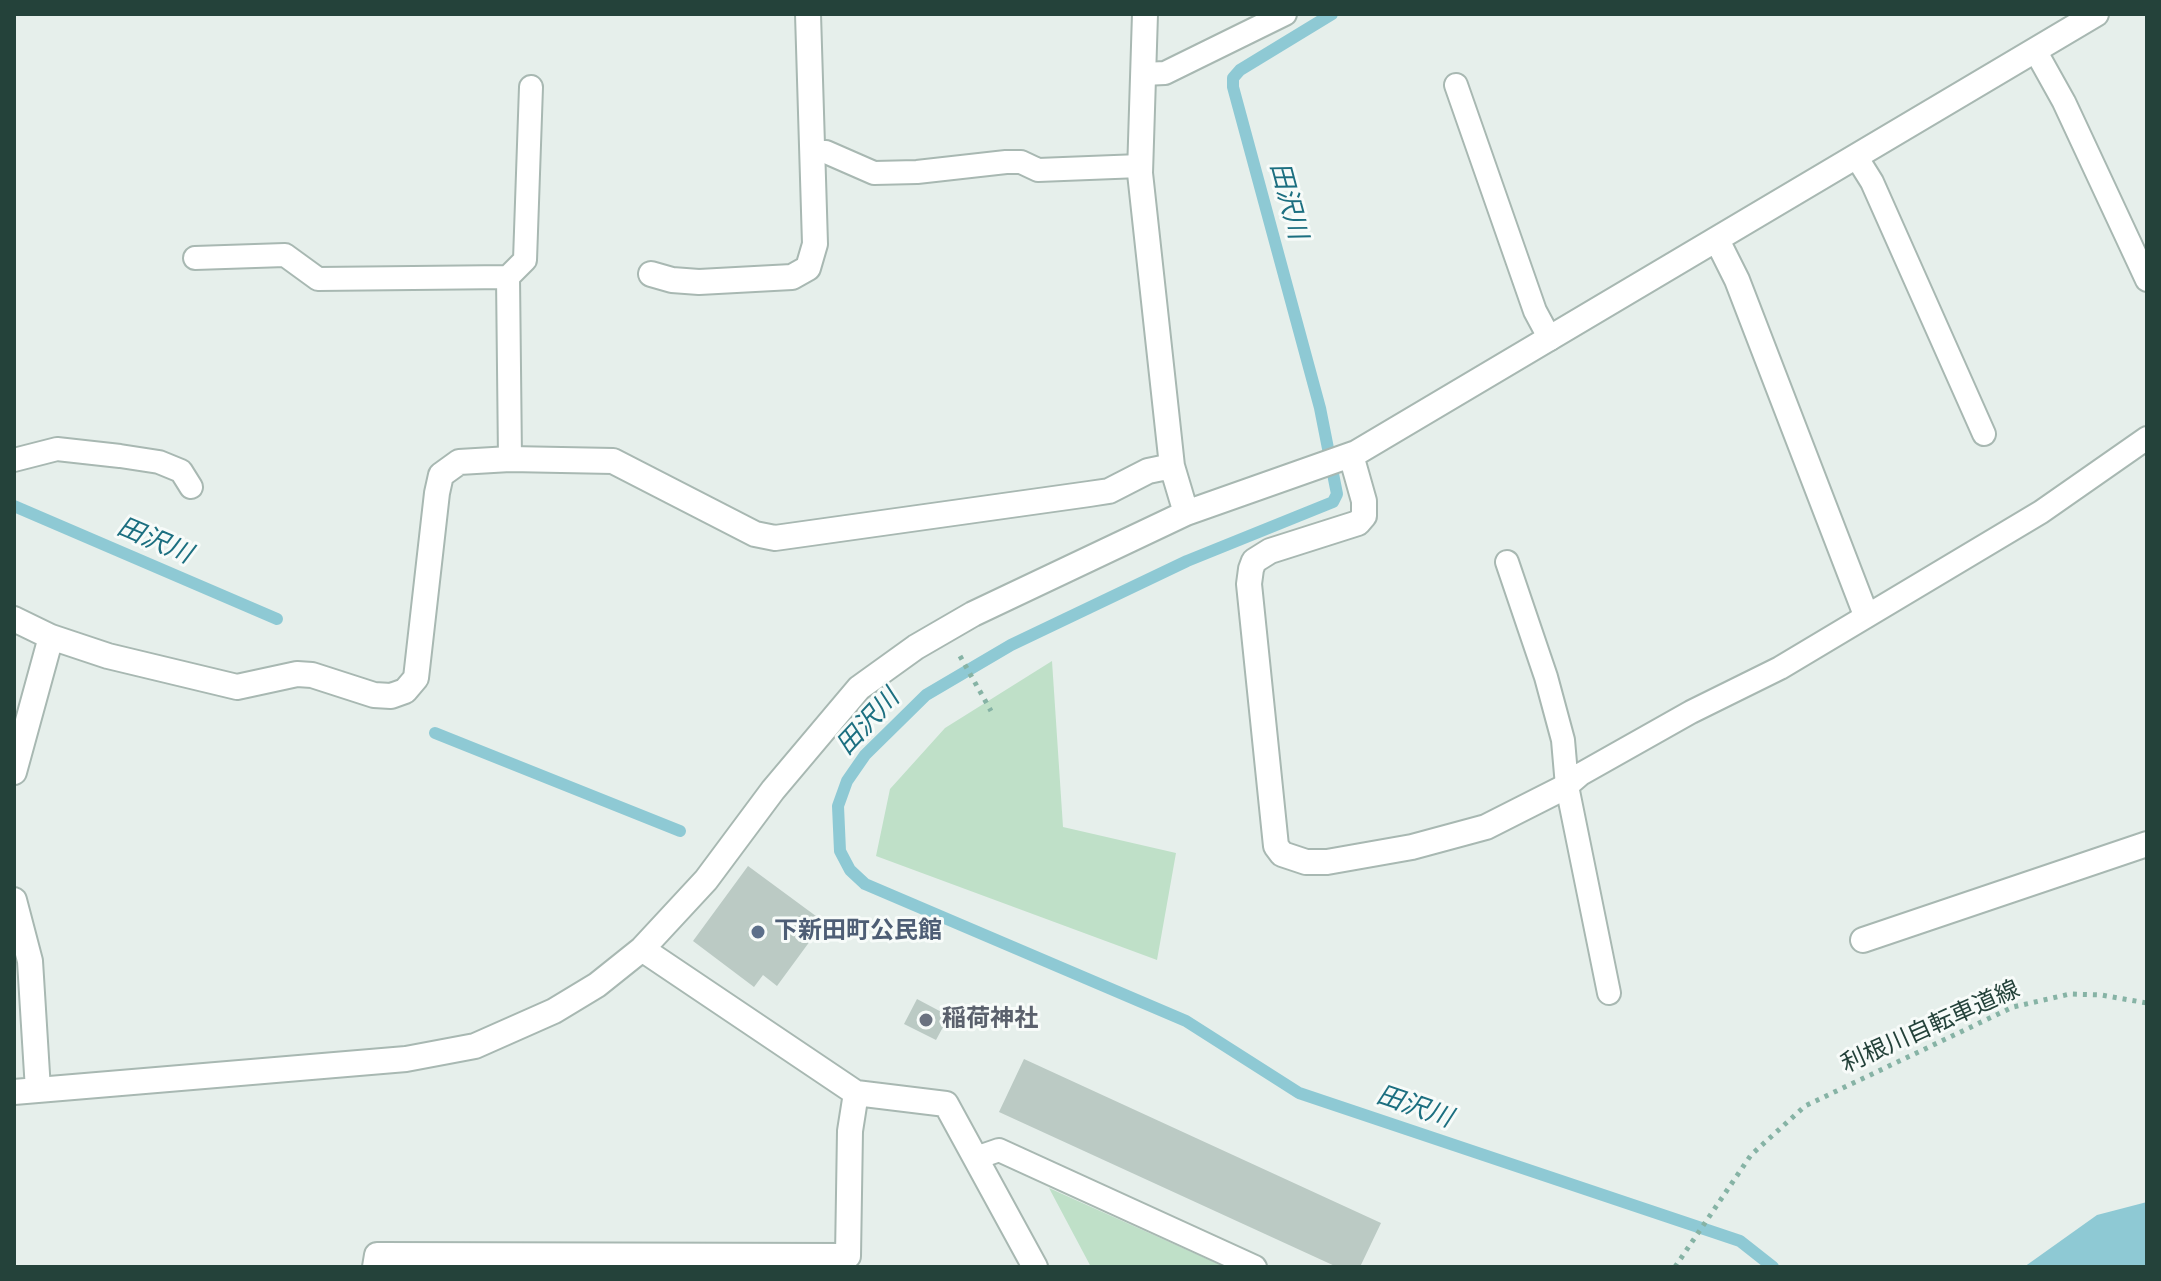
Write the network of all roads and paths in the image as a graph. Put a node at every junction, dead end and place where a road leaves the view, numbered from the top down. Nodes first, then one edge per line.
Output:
1 (808, 14) edge
2 (1145, 14) edge
3 (1285, 14) edge
4 (2096, 14) edge
5 (2035, 50) junction
6 (1143, 74) junction
7 (1456, 85) dead end
8 (531, 87) dead end
9 (812, 152) junction
10 (1857, 158) junction
11 (1140, 166) junction
12 (1717, 240) junction
13 (195, 258) dead end
14 (651, 274) dead end
15 (508, 277) junction
16 (2147, 280) edge
17 (1550, 339) junction
18 (1984, 434) dead end
19 (2147, 438) edge
20 (1351, 455) junction
21 (510, 459) junction
22 (14, 460) edge
23 (1172, 466) junction
24 (191, 487) dead end
25 (1186, 513) junction
26 (1507, 562) dead end
27 (1866, 615) junction
28 (14, 619) edge
29 (51, 637) junction
30 (957, 652) dead end
31 (991, 711) dead end
32 (14, 772) edge
33 (1567, 786) junction
34 (2147, 844) edge
35 (14, 900) edge
36 (1863, 940) dead end
37 (642, 949) junction
38 (1609, 993) dead end
39 (2147, 1003) edge
40 (26, 1091) edge
41 (856, 1093) junction
42 (976, 1158) junction
43 (375, 1267) edge
44 (1035, 1267) edge
45 (1255, 1267) edge
46 (1675, 1267) edge

1 - 9 street
2 - 6 street
3 - 6 lane
4 - 5 street
5 - 10 street
5 - 16 lane
6 - 11 street
7 - 17 lane
8 - 15 lane
9 - 11 lane
9 - 14 street
10 - 12 street
10 - 18 lane
11 - 23 street
12 - 17 street
12 - 27 street
13 - 15 lane
15 - 21 lane
17 - 20 street
19 - 27 lane
20 - 25 street
20 - 33 street
21 - 23 street
21 - 29 street
22 - 24 lane
23 - 25 street
25 - 37 street
26 - 33 lane
27 - 33 lane
28 - 29 street
29 - 32 street
30 - 31 path
33 - 38 lane
34 - 36 street
35 - 40 street
37 - 40 street
37 - 41 street
39 - 46 path, 利根川自転車道線
41 - 42 street
41 - 43 street
42 - 44 street
42 - 45 lane

